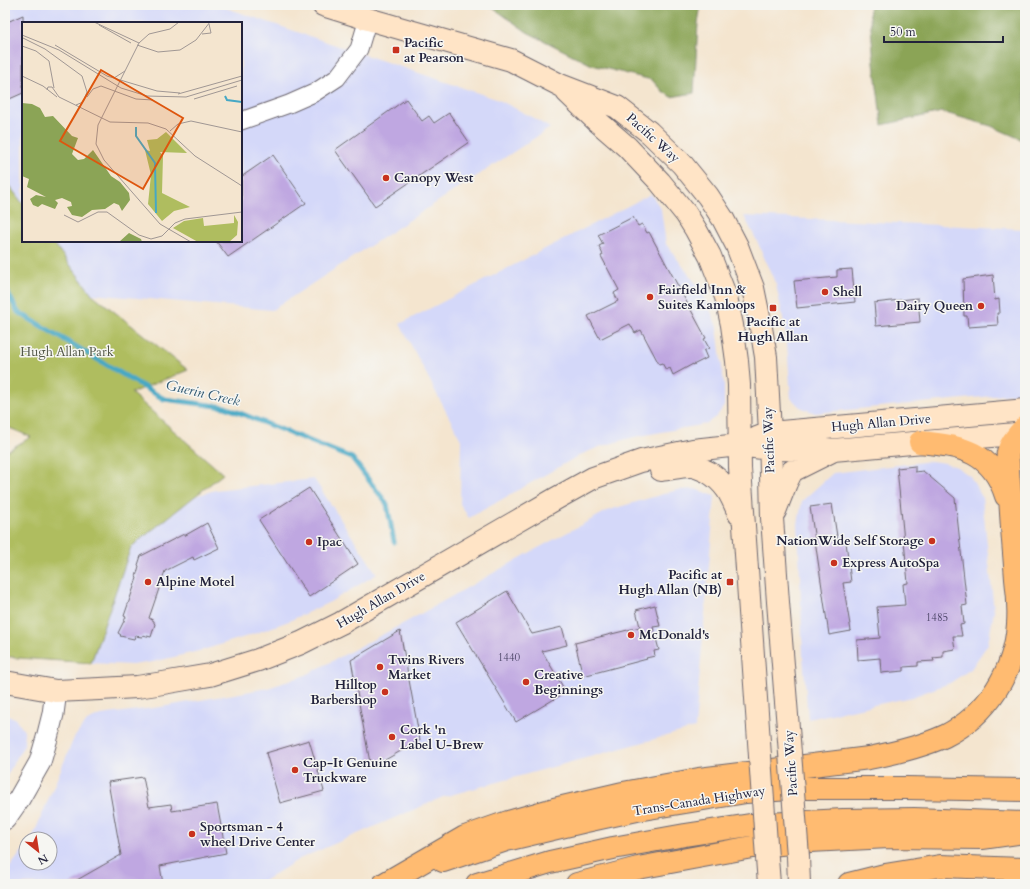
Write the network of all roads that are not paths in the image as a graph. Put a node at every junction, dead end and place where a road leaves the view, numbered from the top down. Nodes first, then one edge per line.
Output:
1 (323, 5) edge
2 (368, 19) junction
3 (560, 85) junction
4 (242, 121) edge
5 (682, 164) junction
6 (660, 182) junction
7 (1025, 410) edge
8 (1023, 431) edge
9 (770, 441) junction
10 (920, 442) junction
11 (739, 445) junction
12 (833, 450) junction
13 (593, 478) junction
14 (1011, 512) junction
15 (772, 518) junction
16 (743, 522) junction
17 (5, 682) edge
18 (56, 691) junction
19 (1025, 790) edge
20 (5, 819) edge
21 (1025, 823) edge
22 (1025, 832) edge
23 (1025, 869) edge
24 (877, 880) edge
25 (384, 884) edge
26 (477, 884) edge
27 (577, 884) edge
28 (769, 884) edge
29 (799, 884) edge
30 (849, 884) edge

1 - 2 main road, Pacific Way
2 - 3 main road, Pacific Way
2 - 4 street
3 - 5 main road, Pacific Way
3 - 6 main road, Pacific Way
5 - 6 main road
5 - 9 main road, Pacific Way
6 - 11 main road, Pacific Way
7 - 9 main road, Hugh Allan Drive
8 - 10 main road, Hugh Allan Drive
8 - 14 highway
9 - 11 main road, Hugh Allan Drive
9 - 12 main road, Hugh Allan Drive
9 - 15 main road, Pacific Way
10 - 12 main road, Hugh Allan Drive
10 - 14 highway
11 - 13 main road, Hugh Allan Drive
11 - 16 main road, Pacific Way
12 - 15 main road
13 - 16 main road
13 - 18 main road, Hugh Allan Drive
14 - 25 highway
15 - 29 main road, Pacific Way, bridge
16 - 28 main road, Pacific Way, bridge
17 - 18 main road, Hugh Allan Drive
18 - 20 street
19 - 25 highway, Trans-Canada Highway
21 - 26 highway
22 - 27 highway
23 - 24 highway
24 - 30 highway

